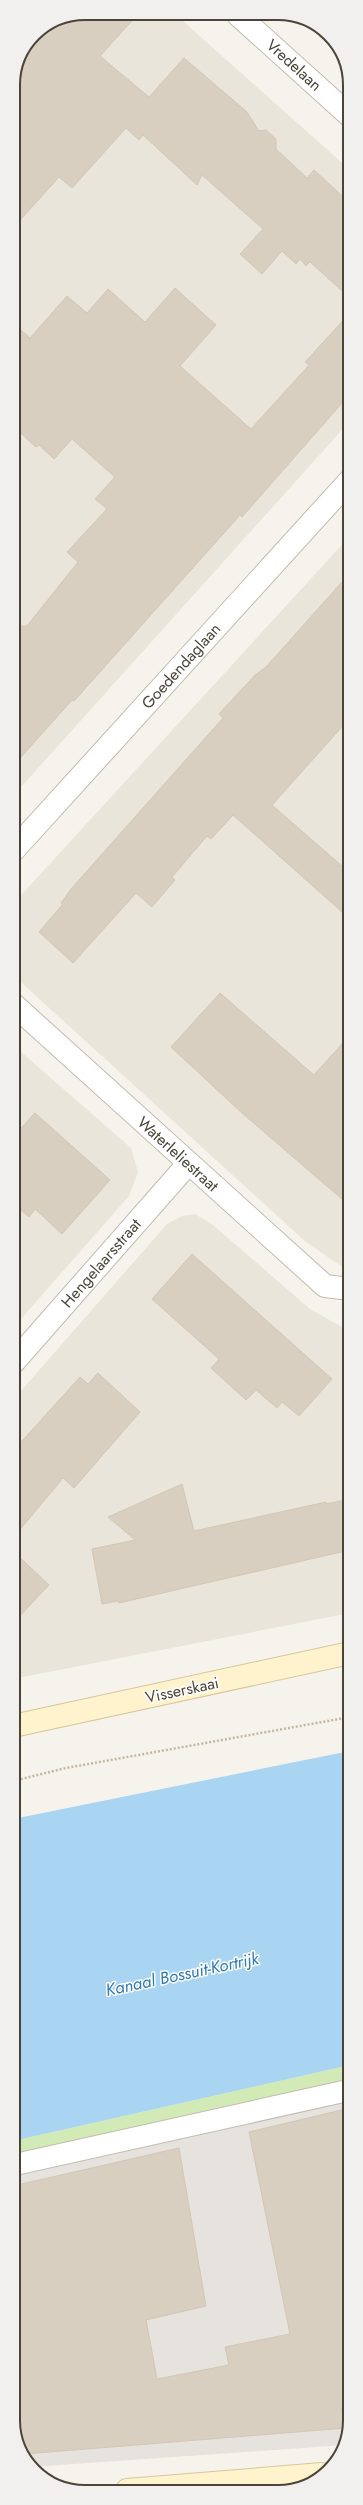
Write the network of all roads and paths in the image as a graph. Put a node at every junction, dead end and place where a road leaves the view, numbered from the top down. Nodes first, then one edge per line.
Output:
1 (244, 20) edge
2 (343, 110) edge
3 (343, 488) edge
4 (20, 843) edge
5 (20, 1010) edge
6 (188, 1164) junction
7 (343, 1288) edge
8 (20, 1355) edge
9 (343, 1655) edge
10 (343, 1718) edge
11 (20, 1724) edge
12 (20, 1779) edge
13 (343, 2092) edge
14 (20, 2163) edge
15 (313, 2475) edge
16 (188, 2485) edge

1 - 2 street, Vredelaan
3 - 4 street, Goedendaglaan
5 - 6 street, Waterleliestraat
6 - 7 street, Waterleliestraat
6 - 8 street, Hengelaarsstraat
9 - 11 street, Visserskaai
10 - 12 path
13 - 14 lane
15 - 16 street

